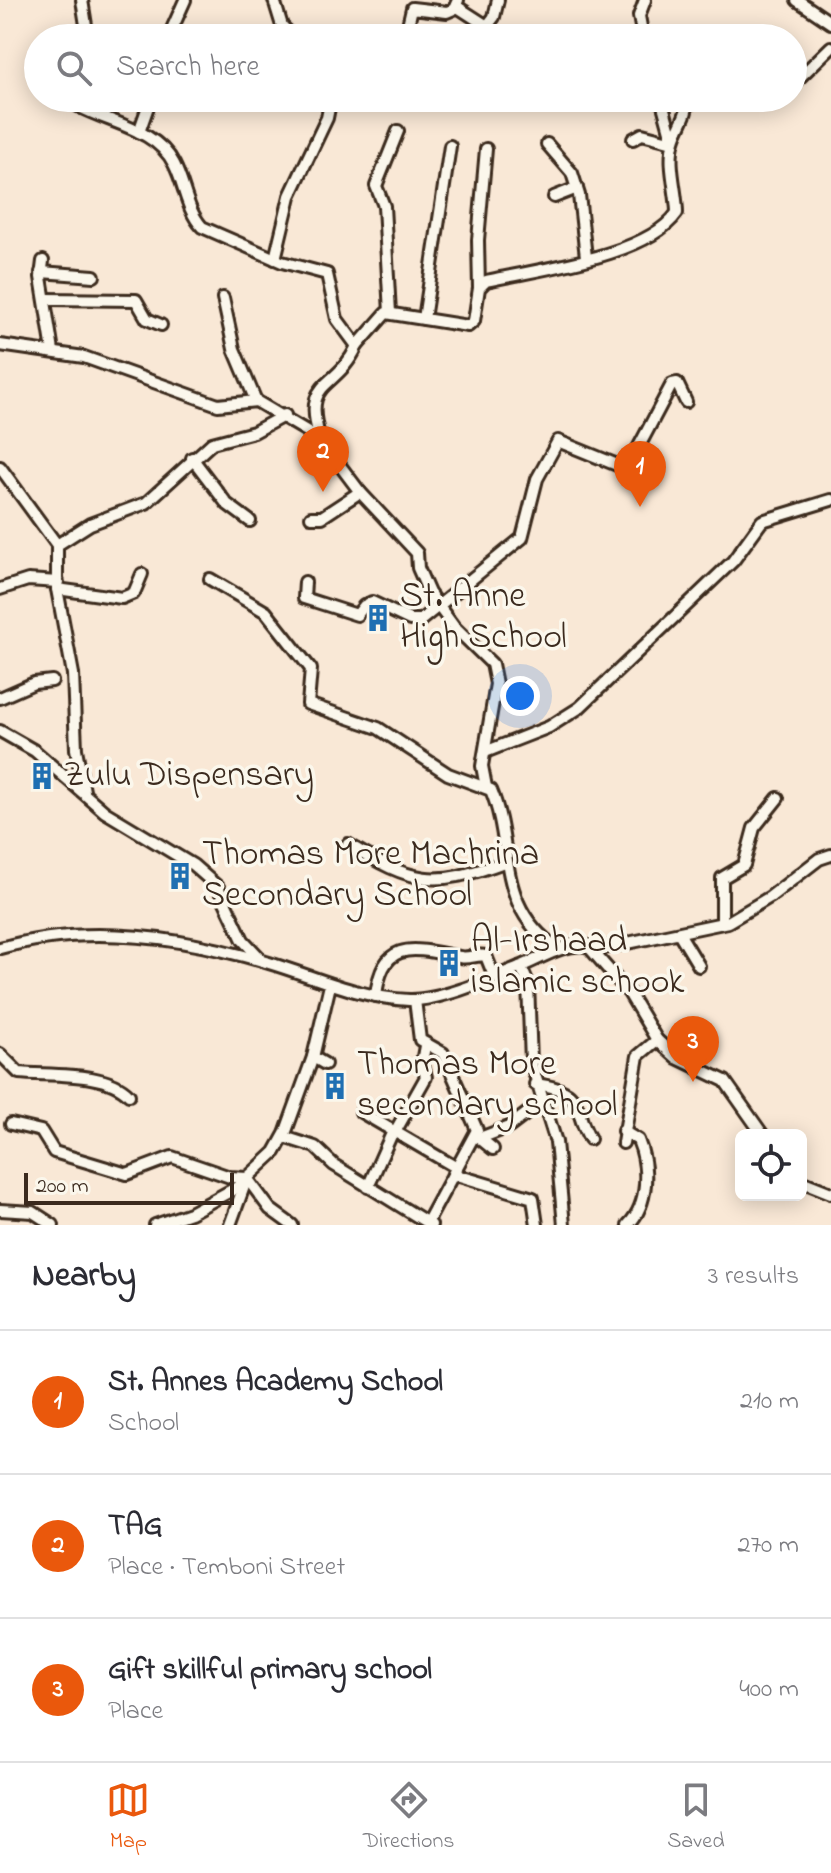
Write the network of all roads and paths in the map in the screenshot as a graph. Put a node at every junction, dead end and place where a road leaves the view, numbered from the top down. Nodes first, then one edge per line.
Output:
1 (82, 0) edge
2 (185, 0) edge
3 (274, 0) edge
4 (498, 0) edge
5 (645, 0) edge
6 (797, 0) edge
7 (457, 3) edge
8 (413, 4) edge
9 (831, 21) edge
10 (86, 24) edge
11 (174, 24) edge
12 (281, 24) edge
13 (408, 24) edge
14 (484, 24) edge
15 (489, 24) edge
16 (640, 24) edge
17 (831, 47) edge
18 (807, 70) edge
19 (92, 112) edge
20 (146, 112) edge
21 (328, 112) edge
22 (665, 112) edge
23 (685, 112) edge
24 (398, 131) dead end
25 (139, 132) junction
26 (633, 139) dead end
27 (673, 142) junction
28 (547, 144) dead end
29 (450, 146) dead end
30 (486, 149) dead end
31 (577, 188) junction
32 (554, 197) dead end
33 (586, 257) junction
34 (275, 259) junction
35 (94, 276) dead end
36 (479, 288) junction
37 (223, 298) dead end
38 (45, 299) junction
39 (390, 313) junction
40 (424, 319) junction
41 (161, 325) dead end
42 (0, 345) edge
43 (357, 346) junction
44 (53, 351) junction
45 (256, 401) junction
46 (686, 402) dead end
47 (285, 415) junction
48 (320, 439) junction
49 (192, 458) junction
50 (0, 467) edge
51 (360, 492) junction
52 (831, 500) edge
53 (311, 517) dead end
54 (250, 521) dead end
55 (57, 545) junction
56 (142, 574) dead end
57 (210, 579) dead end
58 (305, 582) dead end
59 (58, 586) junction
60 (0, 589) edge
61 (439, 607) junction
62 (52, 681) dead end
63 (0, 698) edge
64 (0, 731) edge
65 (485, 752) junction
66 (486, 787) junction
67 (84, 791) junction
68 (778, 798) dead end
69 (348, 844) dead end
70 (831, 855) edge
71 (504, 862) junction
72 (722, 922) junction
73 (679, 933) junction
74 (0, 948) edge
75 (558, 949) junction
76 (594, 950) junction
77 (267, 962) junction
78 (699, 966) dead end
79 (521, 967) junction
80 (494, 976) junction
81 (330, 985) junction
82 (376, 996) junction
83 (415, 1000) junction
84 (657, 1040) junction
85 (425, 1046) junction
86 (0, 1054) edge
87 (313, 1057) junction
88 (325, 1064) dead end
89 (535, 1084) junction
90 (129, 1095) dead end
91 (542, 1102) junction
92 (361, 1112) dead end
93 (11, 1124) dead end
94 (759, 1129) edge
95 (394, 1131) junction
96 (623, 1131) junction
97 (478, 1136) junction
98 (284, 1137) junction
99 (590, 1139) dead end
100 (623, 1143) dead end
101 (493, 1149) dead end
102 (455, 1171) junction
103 (245, 1181) junction
104 (807, 1183) edge
105 (368, 1187) junction
106 (831, 1193) edge
107 (0, 1210) edge
108 (274, 1219) edge
109 (429, 1223) edge
110 (53, 1225) edge
111 (155, 1225) edge
112 (230, 1225) edge
113 (292, 1225) edge
114 (537, 1225) edge
115 (564, 1225) edge
116 (628, 1225) edge

1 - 10 street
2 - 11 street
3 - 12 street
4 - 15 street
5 - 16 street
6 - 9 street
7 - 8 street
7 - 14 street
8 - 13 street
17 - 18 street
19 - 25 street
20 - 25 street
21 - 34 street
22 - 27 street
23 - 27 street
24 - 39 street
25 - 34 street
26 - 27 street
27 - 33 street
28 - 31 street
29 - 40 street
30 - 36 street
31 - 32 street
31 - 33 street
33 - 36 street
34 - 43 street
35 - 38 street
36 - 40 street
37 - 45 street
38 - 41 street
38 - 44 street
39 - 40 street
39 - 43 street
42 - 44 street
43 - 48 street
44 - 45 street
45 - 47 street
46 - 61 street
47 - 48 street
47 - 49 street
48 - 51 street
49 - 54 street
49 - 55 street
50 - 55 street
51 - 53 street
51 - 61 street
52 - 65 street
55 - 59 street
56 - 59 street
57 - 66 street
58 - 61 street
59 - 60 street
59 - 67 street
61 - 65 street
62 - 63 street
64 - 67 street
65 - 66 street
66 - 71 street
67 - 77 street
68 - 72 street
69 - 71 street
70 - 72 street
71 - 75 street
72 - 73 street
73 - 76 street
73 - 78 street
74 - 77 street
75 - 76 street
75 - 79 street
76 - 84 street
77 - 81 street
79 - 80 street
79 - 89 street
80 - 82 street
80 - 83 street
81 - 82 street
81 - 87 street
82 - 83 street
83 - 85 street
84 - 94 street
84 - 96 street
85 - 95 street
85 - 97 street
86 - 90 street
87 - 88 street
87 - 98 street
89 - 91 street
89 - 99 street
91 - 97 street
91 - 115 street
92 - 95 street
93 - 103 street
95 - 102 street
95 - 105 street
96 - 100 street
96 - 116 street
97 - 101 street
97 - 102 street
98 - 103 street
98 - 105 street
102 - 109 street
102 - 114 street
103 - 108 street
103 - 111 street
103 - 112 street
104 - 106 street
105 - 109 street
107 - 110 street
108 - 113 street

